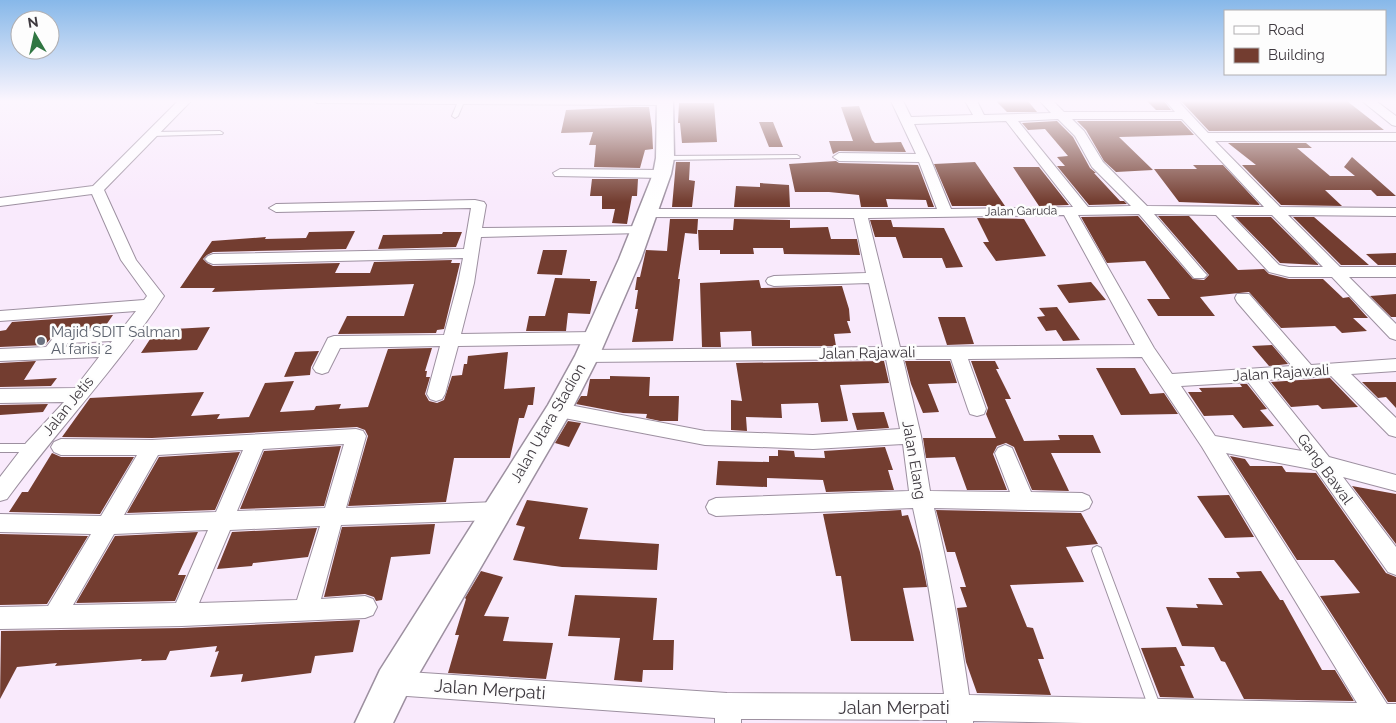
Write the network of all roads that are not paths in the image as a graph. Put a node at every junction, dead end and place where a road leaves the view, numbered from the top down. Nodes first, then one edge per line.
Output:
1 (151, 135) edge
2 (664, 135) edge
3 (914, 135) edge
4 (1022, 135) edge
5 (1081, 135) edge
6 (1204, 135) edge
7 (1206, 137) junction
8 (1396, 137) edge
9 (797, 157) dead end
10 (839, 158) dead end
11 (924, 158) junction
12 (663, 166) junction
13 (560, 173) dead end
14 (97, 189) junction
15 (0, 202) edge
16 (276, 208) dead end
17 (1076, 210) junction
18 (1143, 210) junction
19 (1219, 210) junction
20 (1276, 211) junction
21 (945, 212) junction
22 (1396, 212) edge
23 (860, 214) junction
24 (644, 221) junction
25 (474, 233) junction
26 (470, 253) junction
27 (213, 259) dead end
28 (1396, 272) edge
29 (1338, 273) junction
30 (1199, 275) dead end
31 (875, 278) junction
32 (774, 280) dead end
33 (1243, 298) dead end
34 (153, 300) junction
35 (0, 316) edge
36 (126, 334) junction
37 (1396, 334) edge
38 (452, 341) junction
39 (590, 347) junction
40 (113, 351) junction
41 (1147, 351) junction
42 (957, 352) junction
43 (51, 353) junction
44 (893, 353) junction
45 (0, 355) edge
46 (1396, 365) edge
47 (322, 368) dead end
48 (1335, 369) junction
49 (1306, 371) junction
50 (1253, 375) junction
51 (1166, 381) junction
52 (436, 394) dead end
53 (78, 395) junction
54 (0, 396) edge
55 (978, 409) dead end
56 (559, 410) junction
57 (1396, 430) edge
58 (911, 436) junction
59 (257, 442) junction
60 (1209, 442) junction
61 (0, 448) edge
62 (33, 448) junction
63 (61, 448) dead end
64 (152, 448) junction
65 (1005, 453) dead end
66 (1322, 463) junction
67 (1396, 483) edge
68 (0, 493) edge
69 (921, 499) junction
70 (1024, 502) junction
71 (1082, 502) dead end
72 (716, 507) dead end
73 (496, 511) junction
74 (334, 517) junction
75 (223, 521) junction
76 (0, 523) edge
77 (108, 524) junction
78 (1097, 551) dead end
79 (1396, 565) edge
80 (366, 607) dead end
81 (306, 611) junction
82 (182, 614) junction
83 (54, 617) junction
84 (0, 618) edge
85 (393, 683) junction
86 (1156, 711) junction
87 (728, 714) edge
88 (959, 715) edge
89 (1236, 718) edge
90 (1375, 718) edge
91 (374, 723) edge

1 - 14 street
2 - 12 street, Jalan Utara Stadion
3 - 11 street
4 - 17 street
5 - 18 street
6 - 7 street
7 - 8 street
7 - 20 street
9 - 12 lane
10 - 11 street
11 - 21 street
12 - 13 street
12 - 24 street, Jalan Utara Stadion
14 - 15 street
14 - 34 street
16 - 25 street
17 - 18 street, Jalan Garuda
17 - 21 street, Jalan Garuda
17 - 41 street
18 - 19 street, Jalan Garuda
18 - 30 street
19 - 20 street, Jalan Garuda
19 - 29 street
20 - 22 street, Jalan Garuda
20 - 29 street
21 - 23 street, Jalan Garuda
23 - 24 street, Jalan Garuda
23 - 31 street, Jalan Elang
24 - 25 street, Jalan Garuda
24 - 39 street, Jalan Utara Stadion
25 - 26 street
26 - 27 street
26 - 38 street
28 - 29 street
29 - 37 street
31 - 32 street
31 - 44 street, Jalan Elang
33 - 49 street
34 - 35 street
34 - 36 street, Jalan Jetis
36 - 40 street, Jalan Jetis
36 - 43 street
38 - 39 street, Jalan Rajawali
38 - 47 street, Jalan Rajawali
38 - 52 street
39 - 44 street, Jalan Rajawali
39 - 56 street, Jalan Utara Stadion
40 - 43 street
40 - 53 street, Jalan Jetis
41 - 42 street, Jalan Rajawali
41 - 51 street
42 - 44 street, Jalan Rajawali
42 - 55 street
43 - 45 street
44 - 58 street, Jalan Elang
46 - 48 street, Jalan Rajawali
48 - 49 street, Jalan Rajawali
48 - 57 street
49 - 50 street, Jalan Rajawali
50 - 51 street, Jalan Rajawali
50 - 66 street, Gang Bawal
51 - 60 street
53 - 54 street
53 - 62 street, Jalan Jetis
56 - 58 street
56 - 73 street, Jalan Utara Stadion
58 - 69 street, Jalan Elang
59 - 64 street
59 - 74 street
59 - 75 street
60 - 66 street
60 - 90 street
61 - 62 lane
62 - 68 street, Jalan Jetis
63 - 64 street
64 - 77 street
65 - 70 street
66 - 67 street
66 - 79 street, Gang Bawal
69 - 70 street
69 - 72 street
69 - 88 street, Jalan Elang
70 - 71 street
73 - 74 street
73 - 85 street, Jalan Utara Stadion
74 - 75 street
74 - 81 street
75 - 77 street
75 - 82 street
76 - 77 street
77 - 83 street
78 - 86 lane
80 - 81 street
81 - 82 street
82 - 83 street
83 - 84 street
85 - 87 street, Jalan Merpati
85 - 91 street, Jalan Utara Stadion
86 - 88 street, Jalan Merpati
86 - 89 street, Jalan Merpati
87 - 88 street, Jalan Merpati
89 - 90 street, Jalan Merpati

